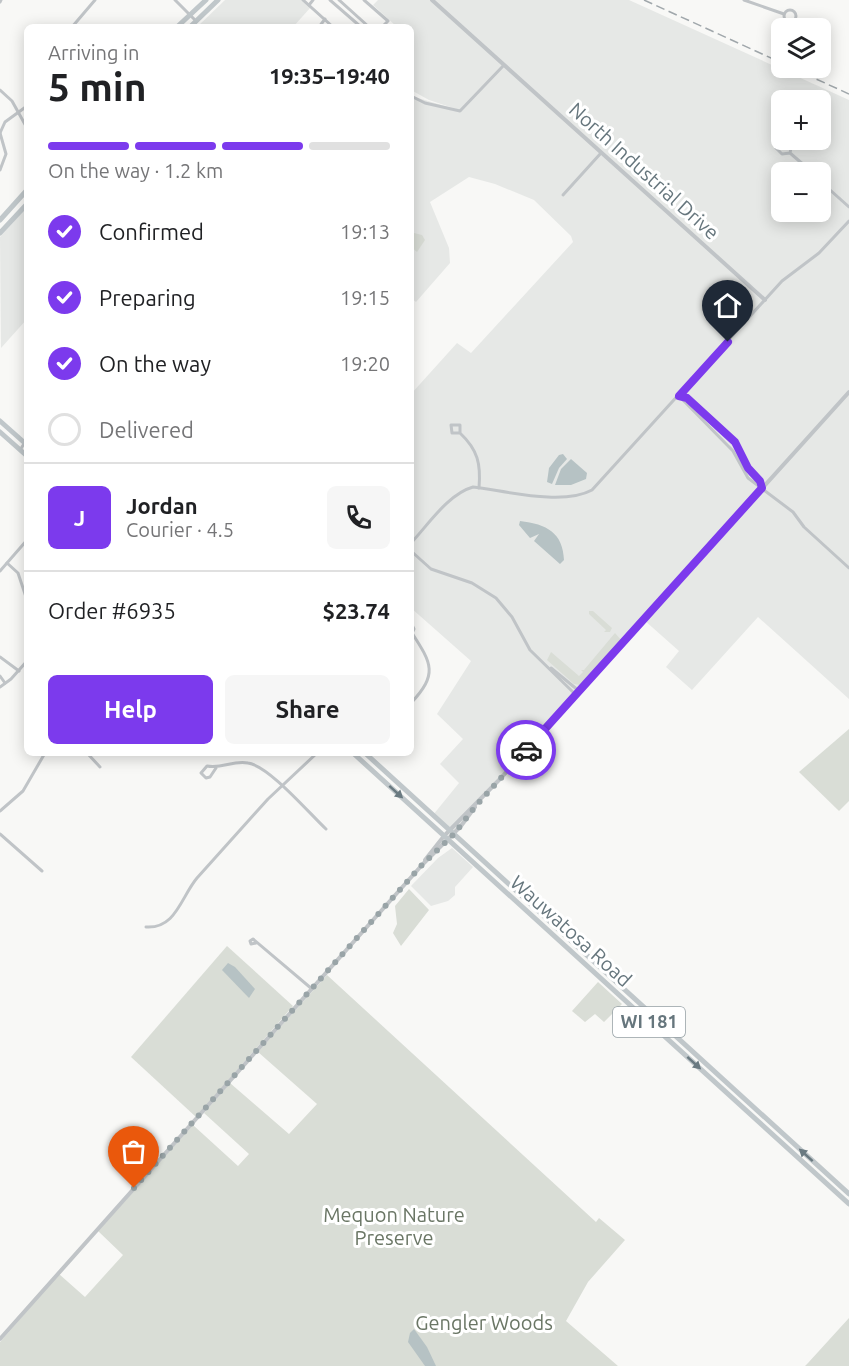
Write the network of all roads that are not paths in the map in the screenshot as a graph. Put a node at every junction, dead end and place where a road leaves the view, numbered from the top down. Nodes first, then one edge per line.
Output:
1 (94, 0) edge
2 (175, 0) edge
3 (206, 0) edge
4 (218, 0) edge
5 (303, 0) edge
6 (313, 0) edge
7 (330, 0) edge
8 (339, 0) edge
9 (364, 0) edge
10 (432, 0) edge
11 (744, 0) edge
12 (309, 5) junction
13 (784, 14) junction
14 (190, 15) junction
15 (325, 19) junction
16 (196, 21) junction
17 (74, 24) edge
18 (180, 24) edge
19 (193, 24) edge
20 (321, 24) edge
21 (330, 24) edge
22 (358, 24) edge
23 (366, 24) edge
24 (384, 24) edge
25 (504, 65) junction
26 (0, 90) edge
27 (414, 98) edge
28 (24, 108) edge
29 (19, 112) junction
30 (24, 122) edge
31 (0, 133) edge
32 (601, 153) junction
33 (790, 153) junction
34 (800, 162) edge
35 (0, 170) edge
36 (831, 191) edge
37 (24, 193) edge
38 (563, 195) dead end
39 (24, 207) edge
40 (849, 207) edge
41 (0, 220) edge
42 (849, 221) edge
43 (0, 233) edge
44 (765, 300) junction
45 (849, 392) edge
46 (679, 396) junction
47 (0, 421) edge
48 (0, 432) edge
49 (460, 433) junction
50 (24, 441) edge
51 (24, 446) edge
52 (20, 450) junction
53 (24, 453) edge
54 (479, 488) junction
55 (762, 488) junction
56 (414, 540) edge
57 (24, 544) edge
58 (414, 554) edge
59 (7, 564) junction
60 (849, 568) edge
61 (0, 571) edge
62 (24, 591) edge
63 (414, 638) edge
64 (0, 657) edge
65 (24, 665) edge
66 (549, 668) junction
67 (19, 671) junction
68 (0, 676) edge
69 (5, 683) junction
70 (0, 687) edge
71 (579, 691) junction
72 (576, 695) junction
73 (414, 699) edge
74 (43, 756) edge
75 (90, 756) edge
76 (314, 756) edge
77 (356, 756) edge
78 (368, 756) edge
79 (100, 767) dead end
80 (216, 768) junction
81 (282, 786) junction
82 (0, 811) edge
83 (326, 829) dead end
84 (0, 834) edge
85 (449, 835) junction
86 (42, 871) dead end
87 (146, 927) dead end
88 (256, 943) dead end
89 (312, 989) junction
90 (849, 1194) edge
91 (849, 1204) edge
92 (0, 1339) edge

1 - 17 street
2 - 14 street
3 - 14 main road
4 - 16 main road
5 - 12 street
6 - 12 street
7 - 22 street
8 - 23 street
9 - 24 street
10 - 25 street, North Industrial Drive
11 - 13 street
12 - 15 street
13 - 13 street
14 - 16 street
14 - 18 main road
15 - 20 street
15 - 21 street
16 - 19 main road
25 - 27 street
25 - 32 street, North Industrial Drive
26 - 29 street
28 - 29 street
29 - 30 street
29 - 31 street
31 - 35 street
32 - 38 street
32 - 44 street, North Industrial Drive
33 - 33 street
33 - 34 street
36 - 40 street
37 - 41 main road
39 - 43 main road
42 - 44 street
44 - 46 street
45 - 55 street
46 - 54 street
46 - 55 street
46 - 55 street
47 - 50 main road
48 - 52 main road
49 - 49 street
49 - 54 street
51 - 52 street
52 - 53 main road
54 - 56 street
55 - 60 street
55 - 71 street
57 - 59 street
58 - 66 street
59 - 61 street
59 - 62 street
63 - 73 street
64 - 67 street
65 - 67 street
66 - 71 street
66 - 72 street
67 - 69 street
68 - 69 street
69 - 70 street
71 - 72 street
72 - 85 street
74 - 82 street
75 - 79 street
76 - 81 street
77 -> 85 main road, Wauwatosa Road / WI 181
78 - 85 main road, Wauwatosa Road / WI 181
80 - 80 street
80 - 81 street
81 - 83 street
81 - 87 street
84 - 86 street
85 - 89 street
90 -> 85 main road, Wauwatosa Road / WI 181
85 -> 91 main road, Wauwatosa Road / WI 181
88 - 89 street
89 - 92 street

